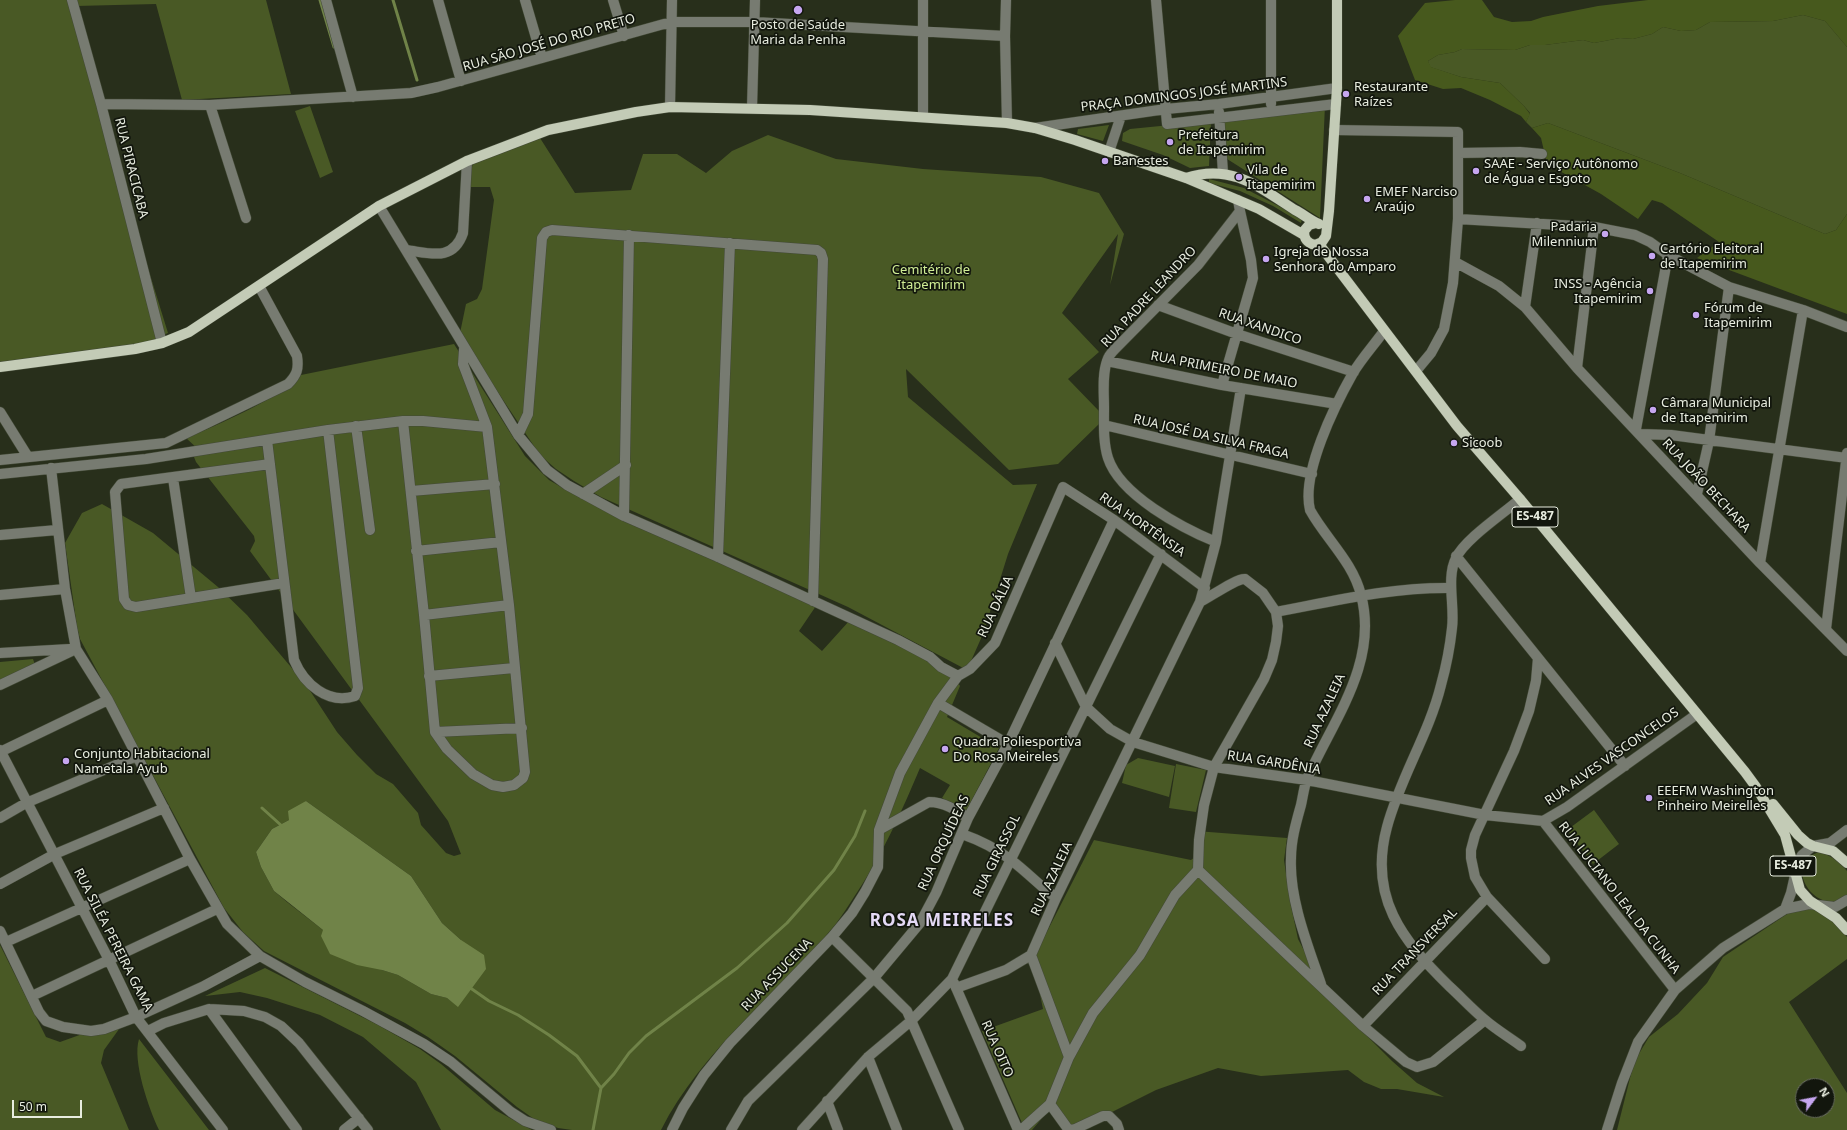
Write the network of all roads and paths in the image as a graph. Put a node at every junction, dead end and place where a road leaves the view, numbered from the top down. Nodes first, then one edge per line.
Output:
1 (72, 0) edge
2 (326, 0) edge
3 (438, 0) edge
4 (525, 0) edge
5 (613, 0) edge
6 (672, 0) edge
7 (755, 0) edge
8 (923, 0) edge
9 (1006, 0) edge
10 (1156, 0) edge
11 (1271, 0) edge
12 (1337, 0) edge
13 (671, 22) junction
14 (754, 22) junction
15 (922, 31) junction
16 (624, 36) junction
17 (1005, 36) junction
18 (542, 58) junction
19 (461, 81) junction
20 (1337, 88) junction
21 (353, 97) junction
22 (1271, 98) junction
23 (101, 104) junction
24 (1218, 104) junction
25 (1336, 104) junction
26 (210, 105) junction
27 (670, 107) junction
28 (752, 108) junction
29 (1166, 109) junction
30 (1270, 111) junction
31 (1121, 116) junction
32 (923, 117) junction
33 (1220, 118) junction
34 (1007, 123) junction
35 (1035, 128) junction
36 (1334, 130) junction
37 (1109, 152) junction
38 (1458, 153) junction
39 (1542, 154) dead end
40 (467, 161) junction
41 (1223, 173) junction
42 (1186, 178) junction
43 (1238, 200) junction
44 (379, 206) junction
45 (1240, 211) junction
46 (246, 218) dead end
47 (1458, 218) junction
48 (1316, 223) junction
49 (1537, 223) junction
50 (1594, 227) junction
51 (1326, 233) junction
52 (1304, 235) junction
53 (629, 236) junction
54 (730, 243) junction
55 (1319, 244) junction
56 (406, 250) junction
57 (1668, 255) junction
58 (1455, 262) junction
59 (259, 286) junction
60 (1729, 287) junction
61 (1158, 305) junction
62 (1525, 307) junction
63 (1803, 310) junction
64 (1847, 327) edge
65 (1384, 331) junction
66 (1237, 334) junction
67 (162, 342) junction
68 (464, 349) junction
69 (1107, 361) junction
70 (0, 367) edge
71 (1577, 368) junction
72 (1416, 371) junction
73 (1354, 372) junction
74 (1222, 385) junction
75 (1241, 388) junction
76 (1337, 404) junction
77 (0, 412) edge
78 (403, 420) junction
79 (1104, 425) junction
80 (356, 426) junction
81 (487, 427) junction
82 (328, 430) junction
83 (1638, 432) junction
84 (518, 435) junction
85 (267, 440) junction
86 (1709, 441) junction
87 (166, 443) junction
88 (1779, 449) junction
89 (1230, 456) junction
90 (1847, 456) edge
91 (28, 457) junction
92 (146, 459) junction
93 (0, 460) edge
94 (270, 464) junction
95 (626, 465) junction
96 (51, 468) junction
97 (0, 474) edge
98 (1312, 474) junction
99 (173, 478) junction
100 (495, 484) junction
101 (1063, 487) joint
102 (411, 491) junction
103 (583, 494) junction
104 (1696, 494) junction
105 (1520, 499) junction
106 (624, 516) junction
107 (1114, 520) junction
108 (57, 530) junction
109 (370, 530) dead end
110 (0, 535) edge
111 (502, 542) junction
112 (1216, 542) junction
113 (416, 552) junction
114 (1161, 554) junction
115 (1456, 556) junction
116 (718, 557) junction
117 (1760, 563) junction
118 (284, 582) junction
119 (1205, 588) junction
120 (1451, 588) junction
121 (65, 590) junction
122 (0, 595) edge
123 (1362, 596) junction
124 (191, 598) junction
125 (813, 601) junction
126 (1200, 602) junction
127 (509, 605) junction
128 (1276, 612) junction
129 (424, 615) junction
130 (1826, 629) junction
131 (1055, 643) junction
132 (76, 649) junction
133 (1847, 651) edge
134 (0, 653) edge
135 (1538, 658) junction
136 (514, 668) junction
137 (429, 676) junction
138 (958, 676) junction
139 (0, 685) edge
140 (108, 700) junction
141 (938, 703) junction
142 (1086, 706) junction
143 (1697, 714) junction
144 (522, 728) junction
145 (435, 732) junction
146 (1133, 742) junction
147 (1008, 744) junction
148 (0, 751) edge
149 (138, 756) junction
150 (1625, 766) junction
151 (1214, 767) junction
152 (1306, 780) junction
153 (1756, 787) junction
154 (1397, 799) junction
155 (26, 803) junction
156 (164, 808) junction
157 (1485, 815) junction
158 (0, 818) edge
159 (968, 818) junction
160 (1543, 821) junction
161 (879, 830) junction
162 (1847, 830) edge
163 (962, 834) junction
164 (1812, 846) junction
165 (55, 854) junction
166 (190, 859) junction
167 (1011, 860) junction
168 (1847, 863) edge
169 (1198, 870) junction
170 (1795, 872) junction
171 (0, 884) edge
172 (1487, 897) junction
173 (1056, 898) junction
174 (1847, 900) edge
175 (1818, 905) junction
176 (80, 907) junction
177 (217, 909) junction
178 (1785, 909) junction
179 (1847, 930) edge
180 (0, 931) edge
181 (832, 937) junction
182 (6, 942) junction
183 (1031, 955) junction
184 (260, 956) junction
185 (1545, 959) dead end
186 (109, 960) junction
187 (1424, 961) junction
188 (874, 978) junction
189 (954, 983) junction
190 (1321, 985) junction
191 (1675, 990) junction
192 (32, 996) junction
193 (209, 1009) junction
194 (136, 1017) junction
195 (912, 1020) junction
196 (1485, 1020) junction
197 (1363, 1026) junction
198 (148, 1031) junction
199 (1521, 1046) dead end
200 (1070, 1057) junction
201 (868, 1058) junction
202 (827, 1101) junction
203 (1050, 1104) junction
204 (359, 1118) junction
205 (223, 1130) edge
206 (297, 1130) edge
207 (344, 1130) edge
208 (368, 1130) edge
209 (551, 1130) edge
210 (672, 1130) edge
211 (731, 1130) edge
212 (802, 1130) edge
213 (838, 1130) edge
214 (897, 1130) edge
215 (959, 1130) edge
216 (1019, 1130) edge
217 (1119, 1130) edge
218 (1607, 1130) edge

1 - 23 street, RUA PIRACICABA
2 - 21 street
3 - 19 street
4 - 18 street
5 - 16 street
6 - 13 street
7 - 14 street
8 - 15 street
9 - 17 street
10 - 29 street
11 - 22 street
12 - 20 main road
13 - 14 street, RUA SÃO JOSÉ DO RIO PRETO
13 - 16 street, RUA SÃO JOSÉ DO RIO PRETO
13 - 27 street
14 - 15 street, RUA SÃO JOSÉ DO RIO PRETO
14 - 28 street
15 - 17 street, RUA SÃO JOSÉ DO RIO PRETO
15 - 32 street
16 - 18 street, RUA SÃO JOSÉ DO RIO PRETO
17 - 34 street
18 - 19 street, RUA SÃO JOSÉ DO RIO PRETO
19 - 21 street, RUA SÃO JOSÉ DO RIO PRETO
20 - 22 street, PRAÇA DOMINGOS JOSÉ MARTINS
20 - 25 main road
21 - 26 street, RUA SÃO JOSÉ DO RIO PRETO
22 - 24 street, PRAÇA DOMINGOS JOSÉ MARTINS
22 - 30 street
23 - 26 street, RUA SÃO JOSÉ DO RIO PRETO
23 - 67 street, RUA PIRACICABA
24 - 29 street, PRAÇA DOMINGOS JOSÉ MARTINS
24 - 33 street
25 - 30 street, PRAÇA DOMINGOS JOSÉ MARTINS
25 - 36 main road
26 - 46 street
27 - 28 main road
27 - 40 main road
28 - 32 main road
29 - 31 street, PRAÇA DOMINGOS JOSÉ MARTINS
29 - 33 street, PRAÇA DOMINGOS JOSÉ MARTINS
30 - 33 street, PRAÇA DOMINGOS JOSÉ MARTINS
31 - 35 street, PRAÇA DOMINGOS JOSÉ MARTINS
31 - 37 street
32 - 34 main road
33 - 41 street
34 - 35 main road
35 - 37 main road
36 - 38 street
36 - 51 main road
37 - 42 main road
38 - 39 street
38 - 47 street
40 - 44 main road
40 - 56 street
41 - 42 main road
41 - 48 main road
42 - 43 main road
43 - 45 street
43 - 52 main road
44 - 56 street
44 - 59 main road
45 - 61 street, RUA PADRE LEANDRO
45 - 66 street
47 - 49 street
47 - 58 street
48 - 51 main road
48 - 52 main road
49 - 50 street
49 - 62 street
50 - 57 street
50 - 71 street
51 - 55 main road
52 - 55 main road, ES-487
53 - 54 street
53 - 84 street
53 - 95 street
54 - 116 street
54 - 125 street
55 - 65 main road, ES-487
56 - 68 street
57 - 60 street
57 - 83 street
58 - 62 street, RUA JOÃO BECHARA
58 - 72 street
59 - 67 main road
59 - 87 street
60 - 63 street
60 - 86 street
61 - 66 street, RUA XANDICO
61 - 69 street, RUA PADRE LEANDRO
62 - 71 street, RUA JOÃO BECHARA
63 - 64 street
63 - 88 street
65 - 72 main road, ES-487
65 - 73 street, RUA AZALEIA
66 - 73 street, RUA XANDICO
66 - 74 street
67 - 70 main road
68 - 81 street
68 - 84 street
69 - 74 street, RUA PRIMEIRO DE MAIO
69 - 79 street, RUA PADRE LEANDRO
71 - 83 street, RUA JOÃO BECHARA
72 - 105 main road, ES-487
73 - 76 street, RUA AZALEIA
74 - 75 street, RUA PRIMEIRO DE MAIO
75 - 76 street, RUA PRIMEIRO DE MAIO
75 - 89 street
76 - 98 street, RUA AZALEIA
77 - 91 street
78 - 80 street
78 - 81 street
78 - 102 street
79 - 89 street, RUA JOSÉ DA SILVA FRAGA
79 - 112 street, RUA PADRE LEANDRO
80 - 82 street
80 - 109 street
81 - 100 street
82 - 85 street
82 - 118 street
83 - 86 street
83 - 104 street, RUA JOÃO BECHARA
84 - 103 street
85 - 92 street
85 - 94 street
86 - 88 street
86 - 104 street
87 - 91 street
87 - 92 street
88 - 90 street
88 - 117 street
89 - 98 street, RUA JOSÉ DA SILVA FRAGA
89 - 112 street
90 - 130 street
91 - 93 street
92 - 96 street
94 - 99 street
94 - 118 street
95 - 103 street
95 - 106 street
96 - 97 street
96 - 108 street
98 - 123 street, RUA AZALEIA
99 - 124 street
99 - 124 street
100 - 102 street
100 - 111 street
101 - 107 street, RUA HORTÊNSIA
101 - 138 street, RUA DÁLIA
102 - 113 street
103 - 106 street
104 - 117 street, RUA JOÃO BECHARA
105 - 115 street
105 - 143 main road, ES-487
106 - 116 street
107 - 114 street, RUA HORTÊNSIA
107 - 131 street, RUA ORQUÍDEAS
108 - 110 street
108 - 121 street
111 - 113 street
111 - 127 street
112 - 119 street, RUA AZALEIA
113 - 129 street
114 - 119 street, RUA HORTÊNSIA
114 - 142 street, RUA GIRASSOL
115 - 120 street
115 - 135 street
116 - 125 street
117 - 130 street, RUA JOÃO BECHARA
118 - 124 street
119 - 126 street, RUA AZALEIA
120 - 123 street
120 - 154 street
121 - 122 street
121 - 132 street
123 - 128 street
123 - 152 street, RUA AZALEIA
125 - 138 street
126 - 128 street
126 - 146 street, RUA AZALEIA
127 - 129 street
127 - 136 street
128 - 151 street
129 - 137 street
130 - 133 street, RUA JOÃO BECHARA
131 - 142 street, RUA GARDÊNIA
131 - 147 street, RUA ORQUÍDEAS
132 - 134 street
132 - 139 street
132 - 140 street
135 - 150 street
135 - 157 street
136 - 137 street
136 - 144 street
137 - 145 street
138 - 141 street, RUA DÁLIA
140 - 148 street
140 - 149 street
141 - 147 street
141 - 161 street, RUA DÁLIA
142 - 146 street, RUA GARDÊNIA
142 - 167 street, RUA GIRASSOL
143 - 150 street, RUA ALVES VASCONCELOS
143 - 153 main road, ES-487
144 - 145 street
144 - 145 street
146 - 151 street, RUA GARDÊNIA
146 - 173 street, RUA AZALEIA
147 - 159 street, RUA ORQUÍDEAS
148 - 155 street, RUA SILÉA PEREIRA GAMA
149 - 155 street
149 - 156 street
150 - 160 street, RUA ALVES VASCONCELOS
151 - 152 street, RUA GARDÊNIA
151 - 169 street
152 - 154 street, RUA GARDÊNIA
152 - 190 street, RUA AZALEIA
153 - 164 main road, ES-487
153 - 170 main road, ES-487
154 - 157 street, RUA GARDÊNIA
154 - 187 street
155 - 158 street
155 - 165 street, RUA SILÉA PEREIRA GAMA
156 - 165 street
156 - 166 street
157 - 160 street, RUA GARDÊNIA
157 - 172 street
159 - 161 street
159 - 163 street, RUA ORQUÍDEAS
160 - 191 street, RUA LUCIANO LEAL DA CUNHA
161 - 181 street, RUA ASSUCENA
162 - 164 street
163 - 167 street
163 - 188 street, RUA ORQUÍDEAS
164 - 168 main road, ES-487
164 - 170 street
165 - 171 street
165 - 176 street, RUA SILÉA PEREIRA GAMA
166 - 176 street
166 - 177 street
167 - 173 street
167 - 189 street, RUA GIRASSOL
169 - 190 street
169 - 200 street
170 - 175 main road, ES-487
170 - 178 street
172 - 185 street
172 - 187 street, RUA TRANSVERSAL
173 - 183 street, RUA AZALEIA
174 - 175 street
175 - 178 street
175 - 179 main road, ES-487
176 - 182 street
176 - 186 street, RUA SILÉA PEREIRA GAMA
177 - 184 street
177 - 186 street
178 - 191 street
180 - 182 street
181 - 188 street
181 - 210 street, RUA ASSUCENA
182 - 192 street
183 - 189 street
183 - 200 street
184 - 194 street
184 - 209 street
186 - 192 street
186 - 194 street, RUA SILÉA PEREIRA GAMA
187 - 196 street
187 - 197 street, RUA TRANSVERSAL
188 - 195 street
188 - 211 street, RUA ORQUÍDEAS
189 - 195 street, RUA GIRASSOL
189 - 216 street, RUA OITO
190 - 197 street
191 - 218 street
192 - 194 street
193 - 198 street
193 - 204 street
193 - 206 street
194 - 198 street, RUA SILÉA PEREIRA GAMA
195 - 201 street, RUA GIRASSOL
195 - 215 street
196 - 197 street
196 - 199 street
198 - 205 street, RUA SILÉA PEREIRA GAMA
200 - 203 street
201 - 202 street, RUA GIRASSOL
201 - 214 street
202 - 212 street, RUA GIRASSOL
202 - 213 street
203 - 216 street
203 - 217 street
204 - 207 street
204 - 208 street

